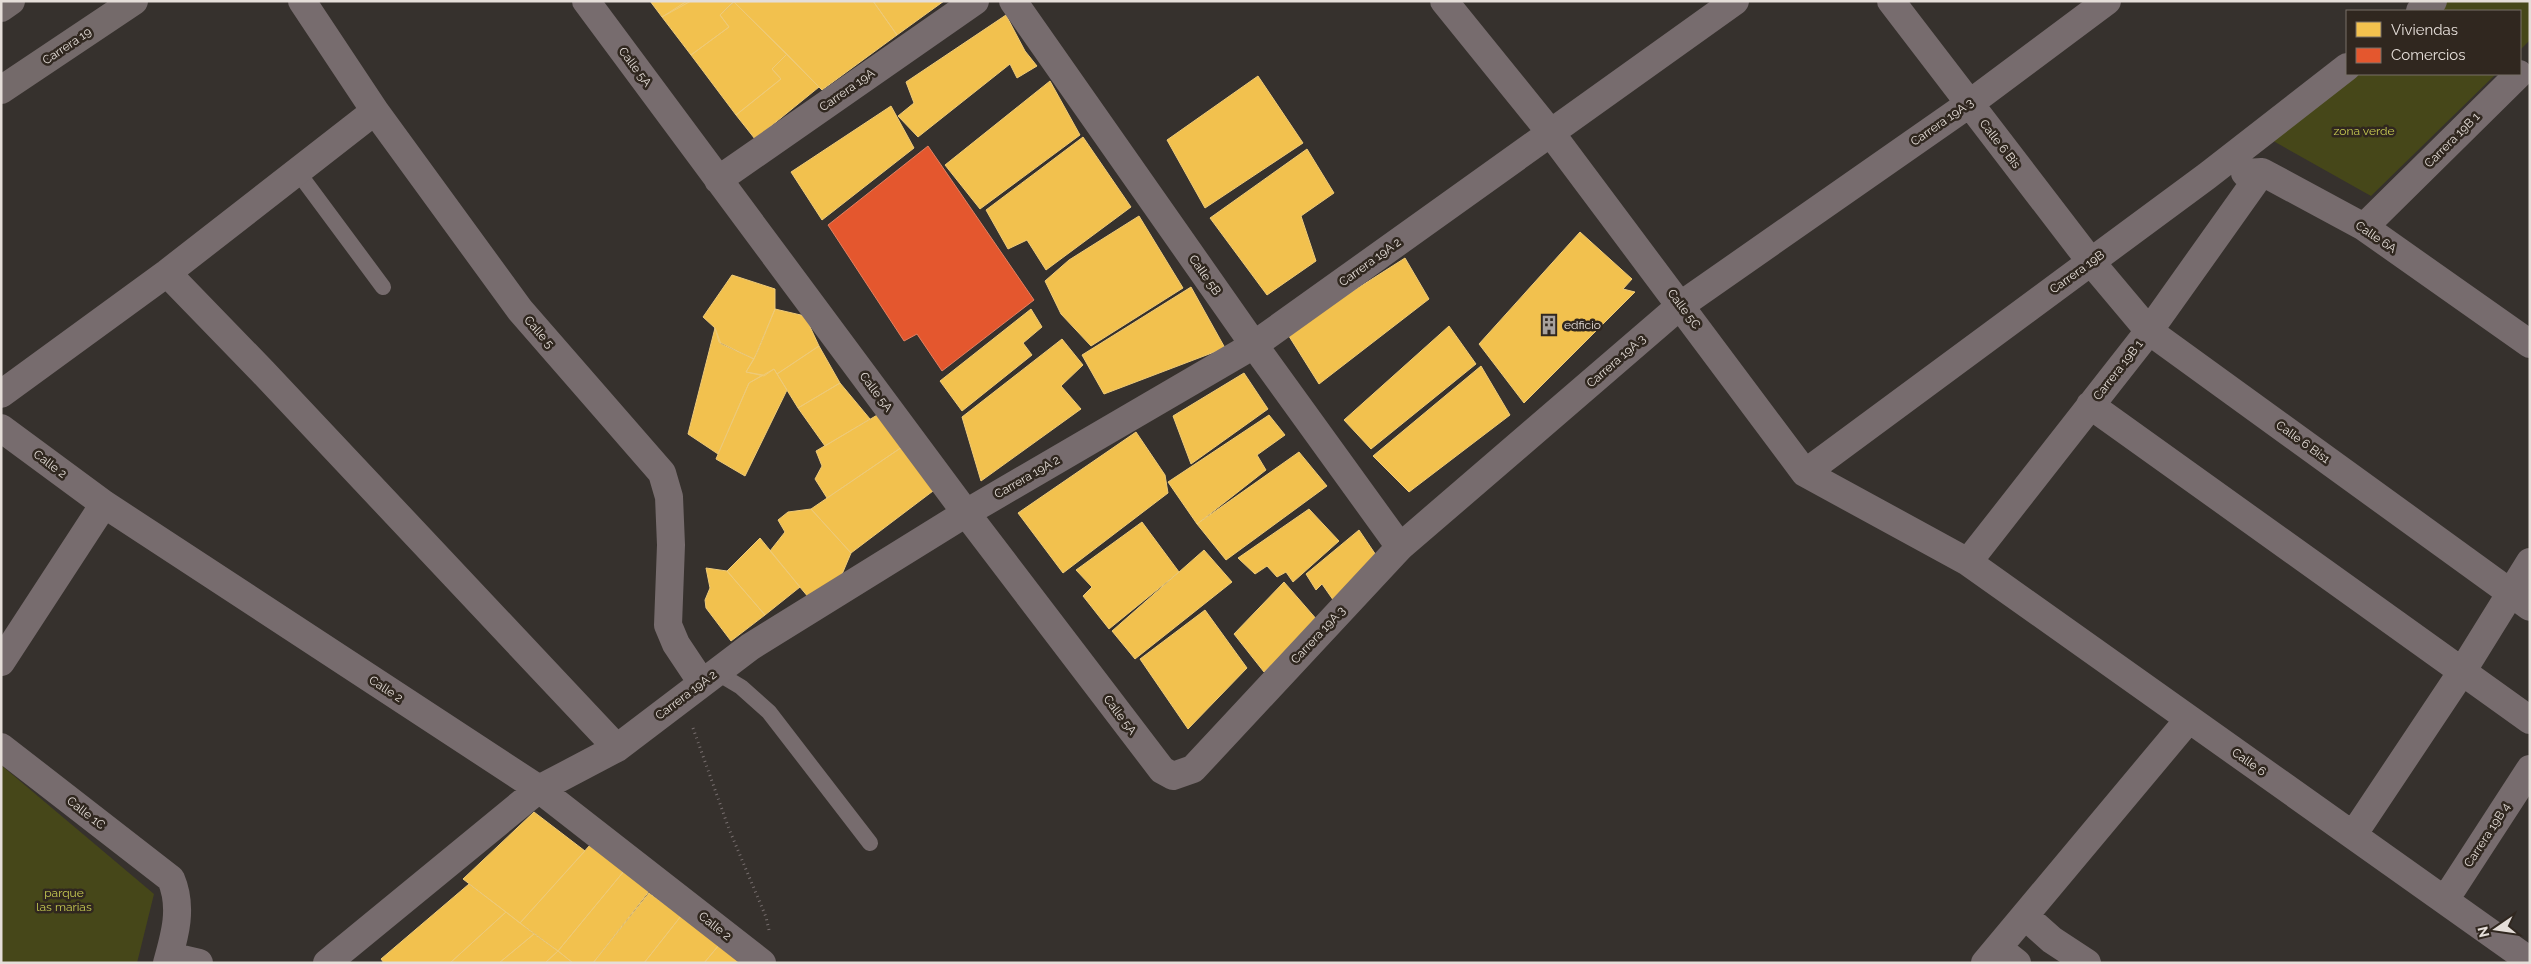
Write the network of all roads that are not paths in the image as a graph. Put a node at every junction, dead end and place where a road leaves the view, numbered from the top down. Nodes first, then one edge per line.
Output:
1 (11, 1) edge
2 (134, 1) edge
3 (302, 1) edge
4 (586, 1) edge
5 (975, 1) edge
6 (1013, 1) edge
7 (1444, 1) edge
8 (1735, 1) edge
9 (1891, 1) edge
10 (2107, 1) edge
11 (2433, 1) edge
12 (1, 8) edge
13 (2421, 10) edge
14 (2346, 69) edge
15 (2517, 75) edge
16 (1, 90) edge
17 (1969, 104) junction
18 (375, 111) junction
19 (1550, 132) junction
20 (297, 171) junction
21 (2262, 172) junction
22 (2207, 176) junction
23 (718, 180) junction
24 (2364, 227) junction
25 (2091, 262) junction
26 (167, 273) junction
27 (383, 286) dead end
28 (1681, 305) junction
29 (2149, 331) junction
30 (2530, 344) edge
31 (1254, 345) junction
32 (1, 394) edge
33 (2090, 405) junction
34 (1, 428) edge
35 (1805, 473) junction
36 (104, 504) junction
37 (966, 513) junction
38 (1400, 548) junction
39 (1968, 562) junction
40 (2530, 562) edge
41 (2520, 600) edge
42 (1, 662) edge
43 (2463, 670) junction
44 (700, 684) junction
45 (2189, 719) junction
46 (2530, 720) edge
47 (1, 747) edge
48 (617, 748) junction
49 (2530, 769) edge
50 (1174, 776) joint
51 (539, 789) junction
52 (2353, 835) junction
53 (870, 843) dead end
54 (2444, 900) junction
55 (2025, 916) junction
56 (2000, 958) edge
57 (168, 959) edge
58 (2530, 961) edge
59 (199, 963) edge
60 (328, 963) edge
61 (762, 963) edge
62 (2087, 963) edge

1 - 12 highway
2 - 16 highway, Carrera 19
3 - 18 street, Calle 5
4 - 23 street, Calle 5A
5 - 23 street, Carrera 19A
6 - 31 street, Calle 5B
7 - 19 street, Calle 5C
8 - 19 street, Carrera 19A 2
9 - 17 street, Calle 6 Bis
10 - 17 street, Carrera 19A 3
11 - 13 street
14 - 22 street, Carrera 19B
15 - 24 street, Carrera 19B 1
17 - 25 street, Calle 6 Bis
17 - 28 street, Carrera 19A 3
18 - 20 street
18 - 44 street, Calle 5
19 - 28 street, Calle 5C
19 - 31 street, Carrera 19A 2
20 - 26 street
20 - 27 lane
21 - 22 street
21 - 24 street, Calle 6A
21 - 29 street, Carrera 19B 1
22 - 25 street, Carrera 19B
23 - 37 street, Calle 5A
24 - 30 street, Calle 6A
25 - 29 street, Calle 6 Bis1
25 - 35 street, Carrera 19B
26 - 32 street
26 - 48 street
28 - 35 street, Calle 5C
28 - 38 street, Carrera 19A 3
29 - 33 street, Carrera 19B 1
29 - 41 street, Calle 6 Bis1
31 - 37 street, Carrera 19A 2
31 - 38 street, Calle 5B
33 - 39 street, Carrera 19B 1
33 - 43 street
34 - 36 street, Calle 2
35 - 39 street, Calle 5C
36 - 42 street
36 - 51 street, Calle 2
37 - 44 street, Carrera 19A 2
37 - 50 street, Calle 5A
38 - 50 street, Carrera 19A 3
39 - 45 street, Calle 6
40 - 41 street
41 - 43 street
43 - 46 street
43 - 52 street
44 - 48 street, Carrera 19A 2
44 - 53 lane
45 - 52 street, Calle 6
45 - 55 street
47 - 57 street, Calle 1C
48 - 51 street, Carrera 19A 2
49 - 54 street, Carrera 19B 4
51 - 60 street, Carrera 19A 2
51 - 61 street, Calle 2
52 - 54 street, Calle 6
54 - 58 street, Calle 6
55 - 56 street
55 - 62 street
57 - 59 street

